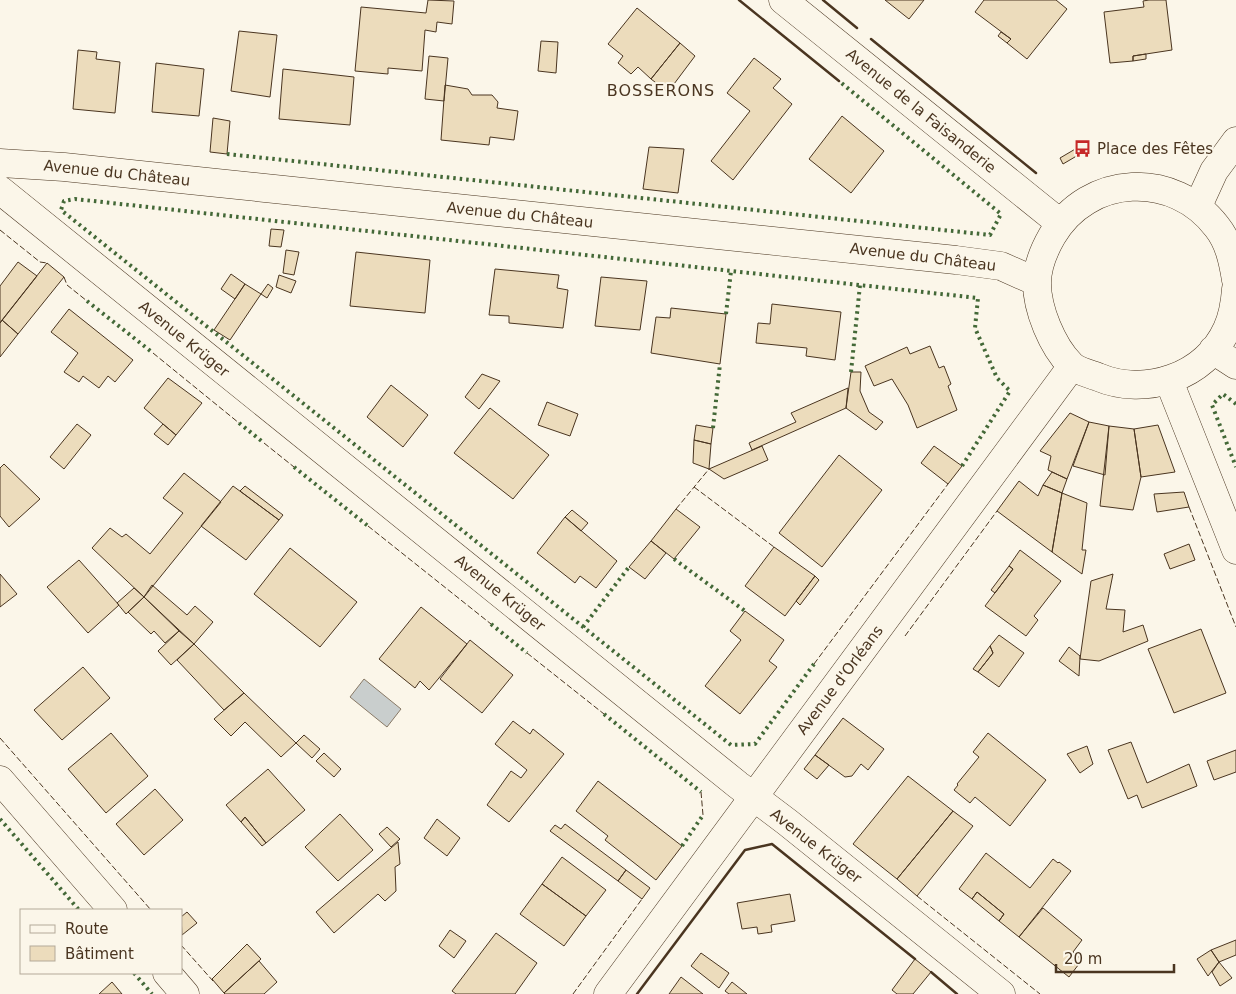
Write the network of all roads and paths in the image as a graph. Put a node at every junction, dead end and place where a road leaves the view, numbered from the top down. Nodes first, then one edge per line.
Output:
1 (783, 0) edge
2 (1236, 141) edge
3 (0, 162) edge
4 (0, 190) edge
5 (1198, 206) junction
6 (1060, 223) junction
7 (1236, 277) edge
8 (1037, 282) junction
9 (1213, 350) junction
10 (1236, 365) edge
11 (1072, 366) junction
12 (1168, 381) junction
13 (1236, 550) edge
14 (0, 780) edge
15 (753, 796) junction
16 (112, 909) edge
17 (168, 974) edge
18 (185, 994) edge
19 (608, 994) edge
20 (1001, 994) edge

1 - 6 street, Avenue de la Faisanderie
2 - 5 street
3 - 8 street, Avenue du Château
4 - 15 street, Avenue Krüger
5 - 6 street
5 - 7 street
6 - 8 street
7 - 9 street
8 - 11 street
9 - 10 street
9 - 12 street
11 - 12 street
11 - 15 street, Avenue d'Orléans
12 - 13 street
14 - 16 street
15 - 19 street, Avenue d'Orléans
15 - 20 street, Avenue Krüger
17 - 18 street

